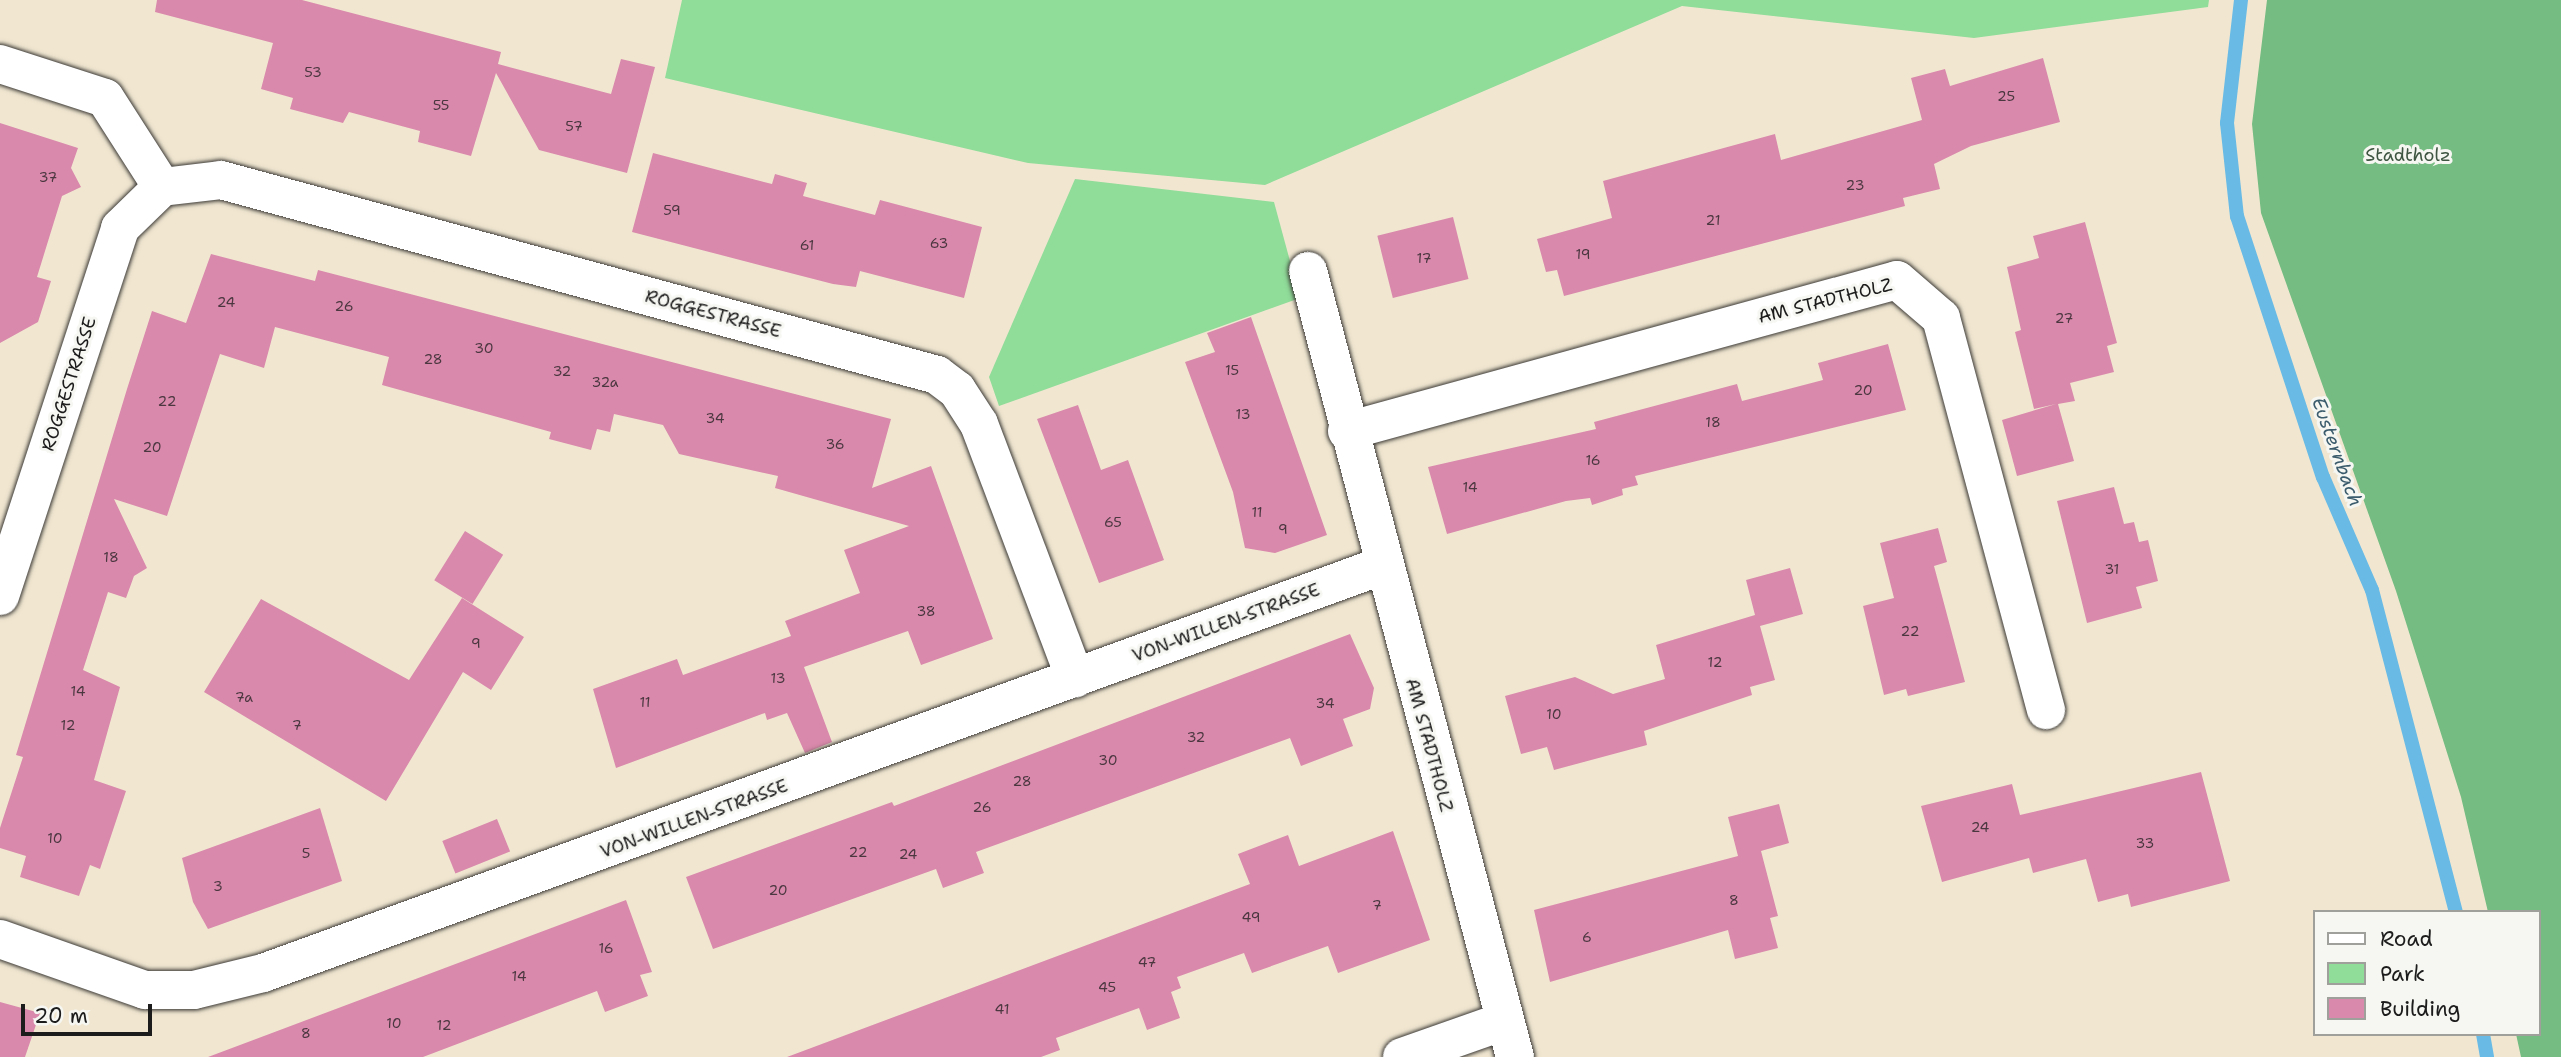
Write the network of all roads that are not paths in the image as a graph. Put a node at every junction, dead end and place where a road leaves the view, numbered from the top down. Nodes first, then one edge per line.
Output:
1 (0, 64) edge
2 (162, 187) junction
3 (1308, 271) dead end
4 (1347, 431) junction
5 (1381, 566) junction
6 (0, 596) edge
7 (1075, 678) junction
8 (2046, 710) dead end
9 (0, 939) edge
10 (1504, 1021) junction
11 (1402, 1057) edge
12 (1515, 1057) edge

1 - 2 street
2 - 6 street, ROGGESTRASSE
2 - 7 street, ROGGESTRASSE
3 - 4 street, AM STADTHOLZ
4 - 5 street, AM STADTHOLZ
4 - 8 street, AM STADTHOLZ
5 - 7 street, VON-WILLEN-STRASSE
5 - 10 street, AM STADTHOLZ
7 - 9 street, VON-WILLEN-STRASSE
10 - 11 street
10 - 12 street, AM STADTHOLZ

